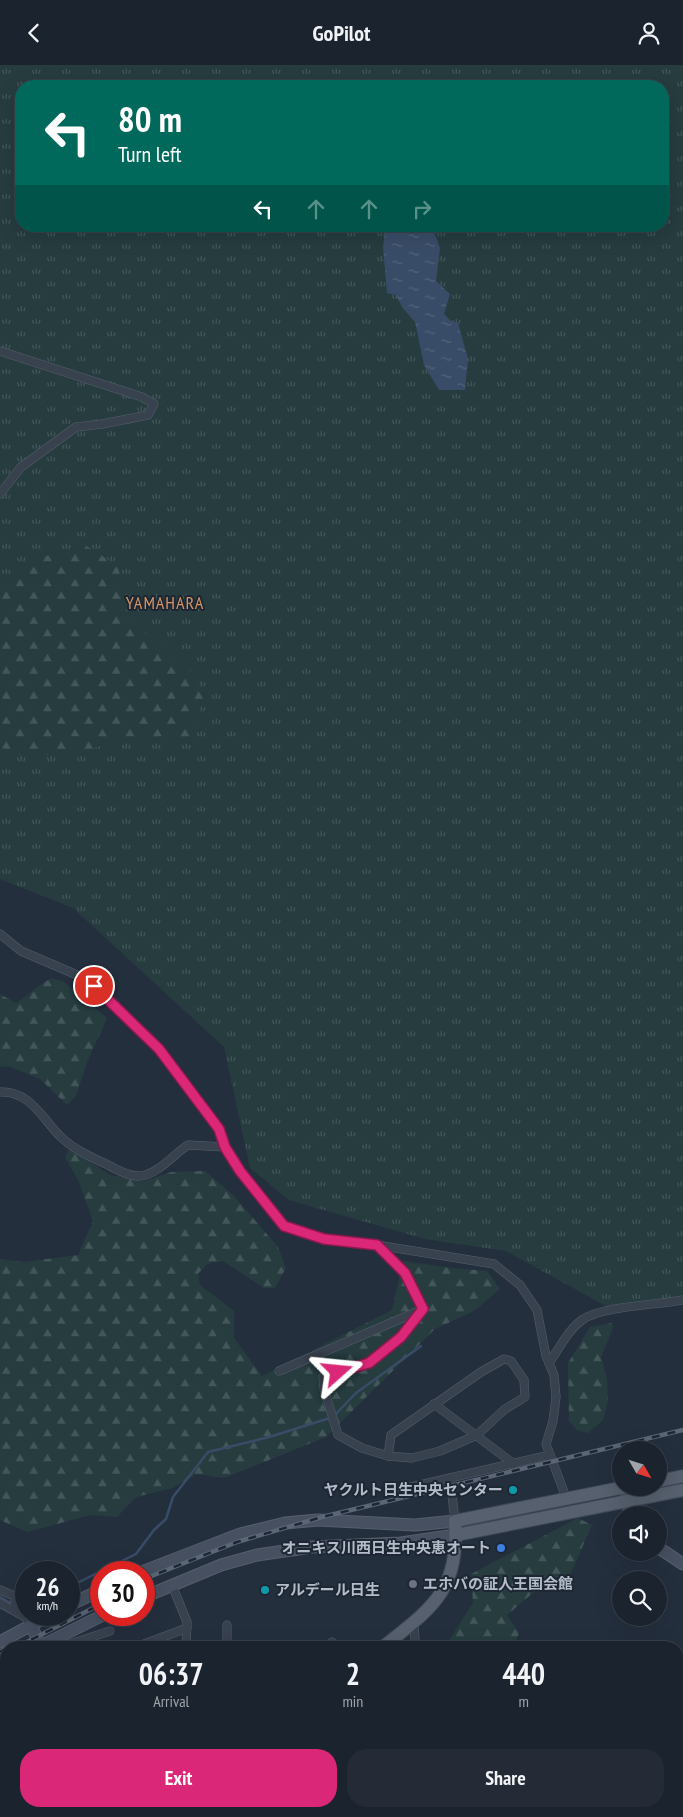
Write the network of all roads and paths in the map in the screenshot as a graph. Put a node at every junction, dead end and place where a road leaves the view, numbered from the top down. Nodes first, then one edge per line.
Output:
1 (0, 351) edge
2 (0, 494) edge
3 (0, 934) edge
4 (0, 1092) edge
5 (225, 1147) junction
6 (377, 1245) junction
7 (683, 1299) edge
8 (423, 1309) junction
9 (549, 1363) junction
10 (279, 1371) dead end
11 (434, 1404) junction
12 (477, 1435) junction
13 (550, 1455) junction
14 (388, 1456) junction
15 (514, 1464) junction
16 (683, 1476) edge
17 (450, 1478) junction
18 (668, 1479) edge
19 (398, 1490) dead end
20 (683, 1490) edge
21 (612, 1491) edge
22 (627, 1496) edge
23 (628, 1501) junction
24 (567, 1506) junction
25 (629, 1506) edge
26 (456, 1521) junction
27 (372, 1524) junction
28 (456, 1535) junction
29 (368, 1546) junction
30 (667, 1553) edge
31 (683, 1564) edge
32 (155, 1567) edge
33 (172, 1585) junction
34 (0, 1590) edge
35 (155, 1592) edge
36 (0, 1603) edge
37 (15, 1604) edge
38 (15, 1610) edge
39 (90, 1622) edge
40 (414, 1622) junction
41 (227, 1625) dead end
42 (29, 1626) edge
43 (31, 1626) edge
44 (187, 1628) junction
45 (110, 1631) dead end
46 (3, 1641) edge
47 (38, 1641) edge
48 (52, 1641) edge
49 (79, 1641) edge
50 (152, 1641) edge
51 (186, 1641) edge
52 (227, 1641) edge
53 (390, 1641) edge
54 (415, 1641) edge

1 - 2 street
3 - 5 street
4 - 5 street
5 - 6 street
6 - 8 street
6 - 9 street
7 - 9 street
8 - 10 street
8 - 14 street
9 - 13 street
11 - 12 street
11 - 12 street
11 - 14 street
12 - 14 street
12 - 15 street
13 - 15 street
13 - 24 street
15 - 17 street
16 - 18 main road
17 - 19 street
17 - 26 street
20 - 23 main road
21 - 24 main road
22 - 23 street
23 - 24 main road
23 - 25 street
24 - 26 main road
24 - 28 main road
26 - 27 street
26 - 28 main road
27 - 29 street
27 - 32 street
28 - 29 street
28 - 40 main road
29 - 33 street
30 - 31 street
33 - 35 street
33 - 44 street
34 - 37 street
36 - 38 street
39 - 48 street
40 - 53 main road
40 - 54 street
41 - 52 street
42 - 46 street
43 - 47 street
44 - 50 street
44 - 51 street
45 - 49 street

